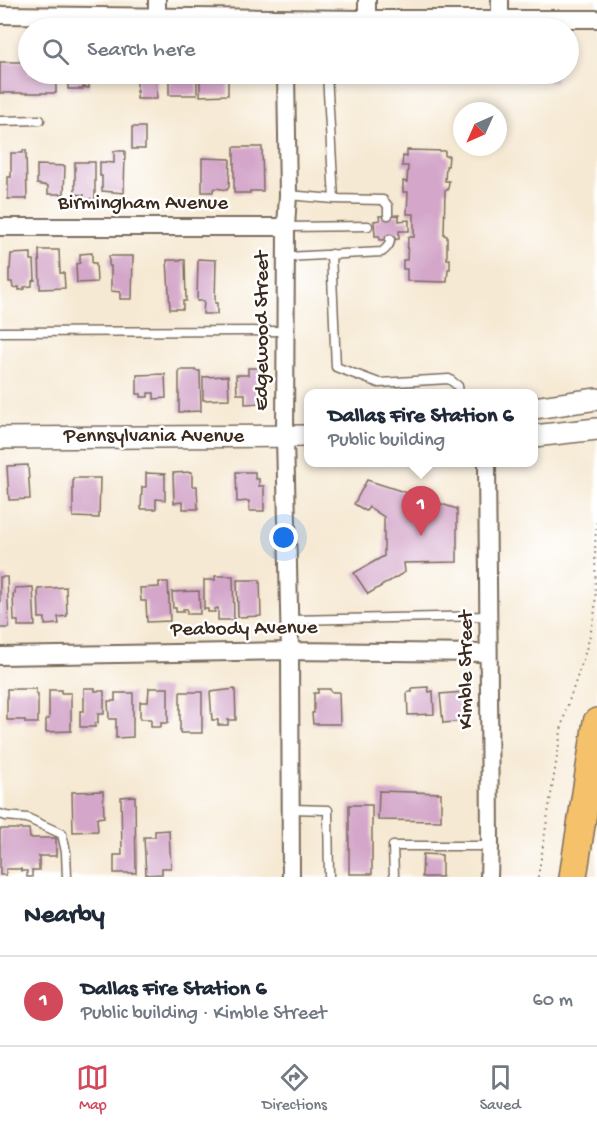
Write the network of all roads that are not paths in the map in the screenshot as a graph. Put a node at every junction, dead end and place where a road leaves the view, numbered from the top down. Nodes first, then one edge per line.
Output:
1 (368, 0) edge
2 (500, 0) edge
3 (157, 8) edge
4 (0, 15) edge
5 (242, 18) edge
6 (361, 18) edge
7 (500, 18) edge
8 (579, 19) edge
9 (597, 19) edge
10 (286, 84) edge
11 (328, 84) edge
12 (40, 120) dead end
13 (0, 121) edge
14 (288, 195) junction
15 (334, 198) junction
16 (388, 215) dead end
17 (368, 226) dead end
18 (0, 227) edge
19 (286, 227) junction
20 (390, 239) dead end
21 (331, 254) junction
22 (286, 257) junction
23 (285, 331) junction
24 (0, 332) edge
25 (458, 389) edge
26 (597, 399) edge
27 (538, 407) edge
28 (597, 429) edge
29 (538, 435) edge
30 (304, 436) edge
31 (285, 437) junction
32 (0, 438) edge
33 (487, 467) edge
34 (490, 616) junction
35 (290, 620) junction
36 (290, 651) junction
37 (488, 653) junction
38 (0, 656) edge
39 (597, 722) edge
40 (291, 810) junction
41 (2, 817) edge
42 (490, 846) junction
43 (68, 877) edge
44 (291, 877) edge
45 (329, 877) edge
46 (394, 877) edge
47 (489, 877) edge
48 (573, 877) edge

1 - 6 street
2 - 7 street
3 - 4 street
3 - 5 street
8 - 9 street
10 - 14 street, Edgewood Street
11 - 15 lane
12 - 13 lane
14 - 15 lane
14 - 19 street, Edgewood Street
15 - 16 lane
17 - 19 lane
18 - 19 street, Birmingham Avenue
19 - 22 street, Edgewood Street
20 - 21 lane
21 - 22 lane
21 - 25 lane
22 - 23 street, Edgewood Street
23 - 24 lane
23 - 31 street, Edgewood Street
26 - 27 street
28 - 29 street
30 - 31 street, Pennsylvania Avenue
31 - 32 street, Pennsylvania Avenue
31 - 35 street, Edgewood Street
33 - 34 street, Kimble Street
34 - 35 lane
34 - 37 street, Kimble Street
35 - 36 street, Edgewood Street
36 - 37 street, Peabody Avenue
36 - 38 street, Peabody Avenue
36 - 40 street, Edgewood Street
37 - 42 street, Kimble Street
39 - 48 main road
40 - 44 street, Edgewood Street
40 - 45 lane
41 - 43 lane
42 - 46 lane
42 - 47 street, Kimble Street

